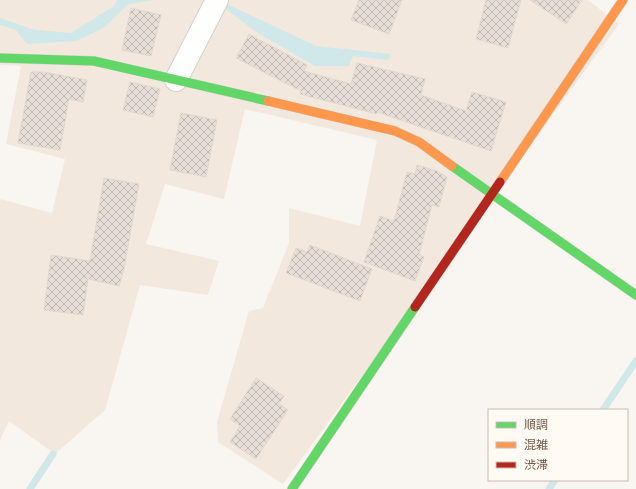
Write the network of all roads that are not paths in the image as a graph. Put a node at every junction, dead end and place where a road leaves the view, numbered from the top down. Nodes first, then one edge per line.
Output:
1 (624, 0) edge
2 (215, 4) edge
3 (0, 58) edge
4 (176, 80) junction
5 (491, 194) junction
6 (636, 295) edge
7 (292, 489) edge

1 - 5 street
2 - 4 street
3 - 4 street
4 - 5 street
5 - 6 street
5 - 7 street

